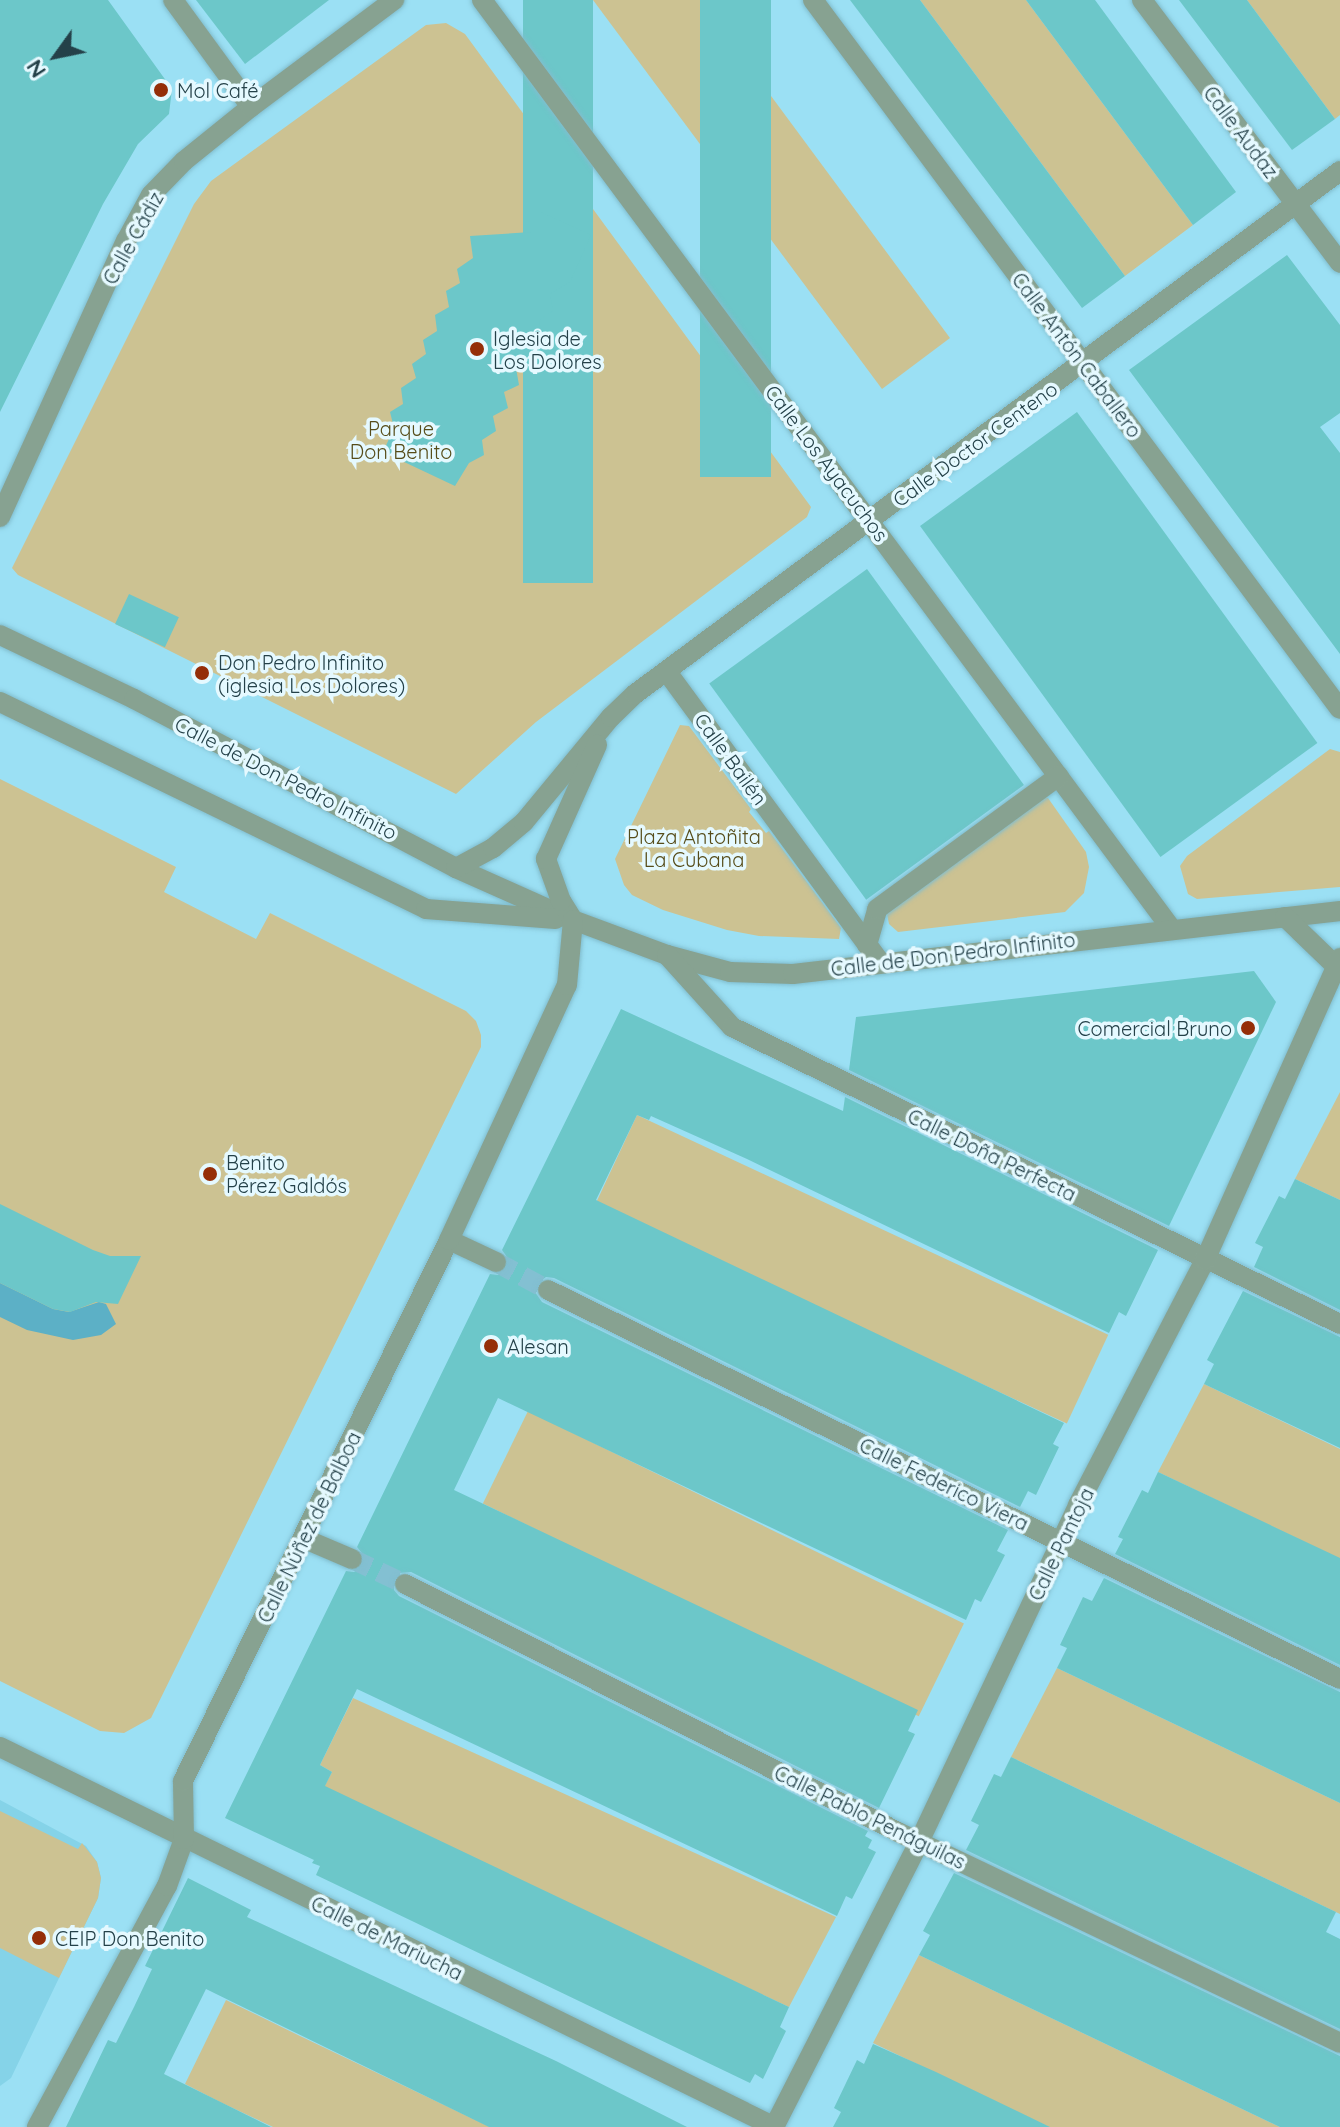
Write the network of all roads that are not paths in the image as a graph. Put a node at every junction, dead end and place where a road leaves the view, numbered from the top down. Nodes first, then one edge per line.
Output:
1 (173, 0) edge
2 (394, 0) edge
3 (482, 0) edge
4 (813, 0) edge
5 (1142, 0) edge
6 (251, 107) junction
7 (1340, 171) edge
8 (1296, 204) junction
9 (1340, 263) edge
10 (1084, 364) junction
11 (0, 517) edge
12 (870, 521) junction
13 (0, 635) edge
14 (667, 672) junction
15 (0, 702) edge
16 (1340, 709) edge
17 (611, 717) junction
18 (1059, 776) junction
19 (456, 868) junction
20 (1340, 911) edge
21 (1285, 917) junction
22 (573, 920) junction
23 (1171, 928) junction
24 (867, 945) junction
25 (667, 955) junction
26 (880, 962) junction
27 (1338, 965) edge
28 (449, 1240) junction
29 (1205, 1260) junction
30 (496, 1262) tunnel mouth
31 (548, 1290) tunnel mouth
32 (1340, 1324) edge
33 (305, 1539) junction
34 (1061, 1542) junction
35 (352, 1559) tunnel mouth
36 (405, 1584) tunnel mouth
37 (1340, 1679) edge
38 (0, 1747) edge
39 (184, 1839) junction
40 (919, 1842) junction
41 (1340, 2043) edge
42 (37, 2127) edge
43 (774, 2127) edge

1 - 6 street
2 - 6 street, Calle Cádiz
3 - 12 street, Calle Los Ayacuchos
4 - 10 street, Calle Antón Caballero
5 - 8 street, Calle Audaz
6 - 11 street, Calle Cádiz
7 - 8 street, Calle Doctor Centeno
8 - 9 street, Calle Audaz
8 - 10 street, Calle Doctor Centeno
10 - 12 street, Calle Doctor Centeno
10 - 16 street, Calle Antón Caballero
12 - 14 street, Calle Doctor Centeno
12 - 18 street, Calle Los Ayacuchos
13 - 19 street, Calle de Don Pedro Infinito
14 - 17 street, Calle Doctor Centeno
14 - 24 street, Calle Bailén
15 - 22 street, Calle de Don Pedro Infinito
17 - 19 street, Calle Doctor Centeno
17 - 22 street, Calle Doctor Centeno
18 - 23 street, Calle Los Ayacuchos
18 - 24 street
19 - 22 street, Calle de Don Pedro Infinito
20 - 21 street, Calle de Don Pedro Infinito
21 - 23 street, Calle de Don Pedro Infinito
21 - 27 street
22 - 25 street, Calle de Don Pedro Infinito
22 - 28 street, Calle Núñez de Balboa
23 - 26 street, Calle de Don Pedro Infinito
24 - 26 street, Calle Bailén
25 - 26 street, Calle de Don Pedro Infinito
25 - 29 street, Calle Doña Perfecta
27 - 29 street, Calle Pantoja
28 - 30 street
28 - 33 street, Calle Núñez de Balboa
29 - 32 street, Calle Doña Perfecta
29 - 34 street, Calle Pantoja
31 - 34 street, Calle Federico Viera
33 - 35 street
33 - 39 street, Calle Núñez de Balboa
34 - 37 street, Calle Federico Viera
34 - 40 street, Calle Pantoja
36 - 40 street, Calle Pablo Penáguilas
38 - 39 street, Calle de Mariucha
39 - 42 street, Calle Núñez de Balboa
39 - 43 street, Calle de Mariucha
40 - 41 street, Calle Pablo Penáguilas
40 - 43 street, Calle Pantoja

